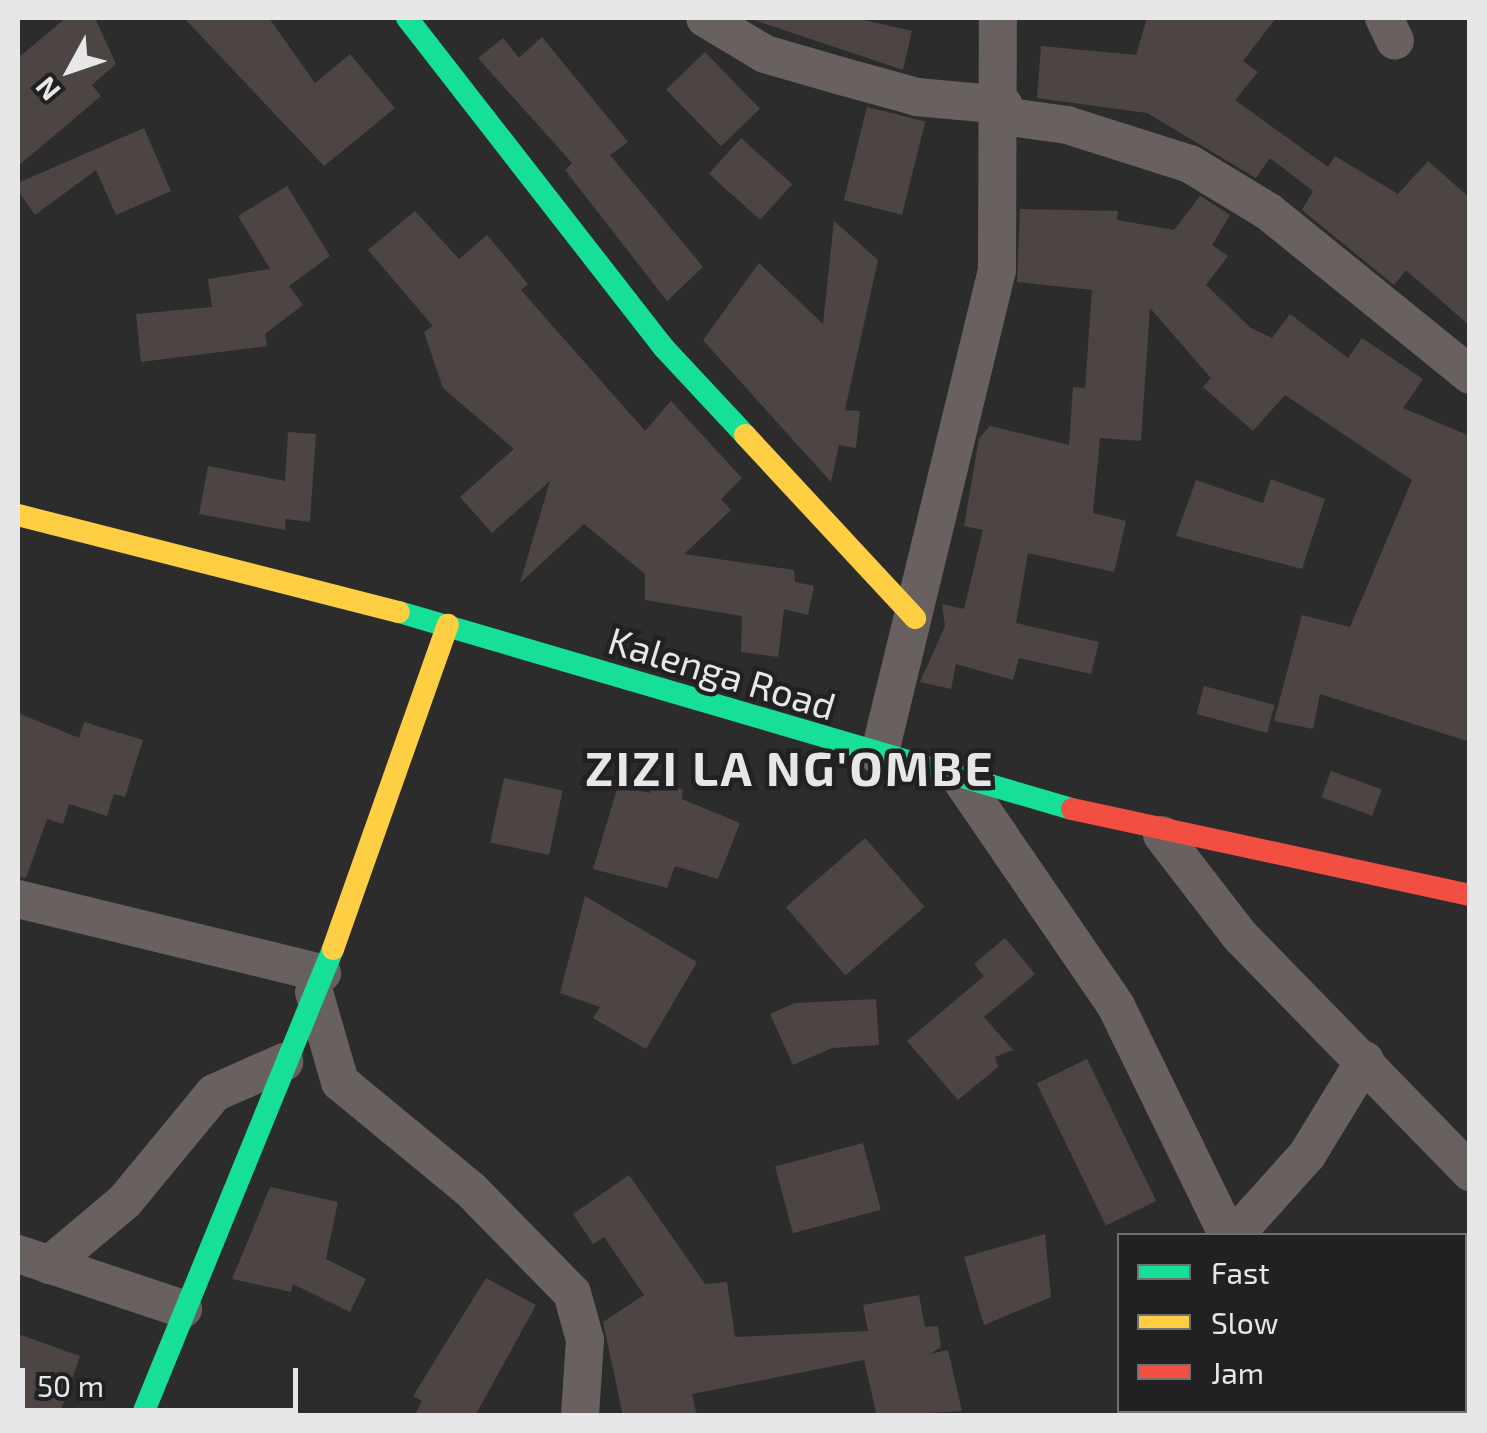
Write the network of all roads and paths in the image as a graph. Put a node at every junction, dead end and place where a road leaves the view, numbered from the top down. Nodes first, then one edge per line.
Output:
1 (406, 18) edge
2 (705, 18) edge
3 (998, 18) edge
4 (1003, 111) junction
5 (1470, 376) edge
6 (18, 515) edge
7 (915, 618) junction
8 (448, 625) junction
9 (879, 756) junction
10 (960, 778) junction
11 (1162, 835) junction
12 (1470, 896) edge
13 (18, 899) edge
14 (318, 982) junction
15 (1364, 1060) junction
16 (284, 1062) junction
17 (1470, 1172) edge
18 (1230, 1233) edge
19 (1234, 1233) edge
20 (33, 1260) edge
21 (182, 1309) junction
22 (142, 1416) edge
23 (580, 1416) edge

1 - 7 street
2 - 4 street
3 - 4 street
4 - 5 street
4 - 7 street
6 - 8 street, Kalenga Road
7 - 9 street
8 - 9 street, Kalenga Road
8 - 14 street
9 - 10 street, Kalenga Road
10 - 11 street, Kalenga Road
10 - 18 street
11 - 12 street, Kalenga Road
11 - 15 street
13 - 14 street
14 - 16 street
14 - 23 street
15 - 17 street
15 - 19 street
16 - 20 street
16 - 21 street
20 - 21 street
21 - 22 street

